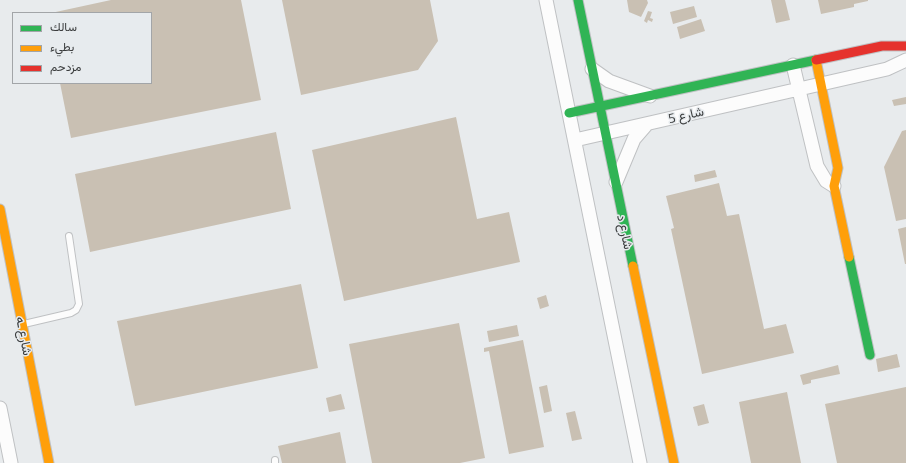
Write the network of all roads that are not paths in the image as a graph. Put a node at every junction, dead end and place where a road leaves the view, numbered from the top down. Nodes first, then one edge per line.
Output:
1 (546, 0) edge
2 (578, 0) edge
3 (906, 46) edge
4 (816, 60) junction
5 (906, 60) edge
6 (793, 65) junction
7 (592, 69) junction
8 (821, 84) junction
9 (798, 90) junction
10 (650, 96) junction
11 (599, 106) junction
12 (569, 113) junction
13 (647, 124) junction
14 (604, 134) junction
15 (575, 140) junction
16 (615, 184) junction
17 (834, 186) junction
18 (0, 209) edge
19 (69, 236) dead end
20 (22, 325) junction
21 (870, 355) dead end
22 (0, 408) edge
23 (11, 463) edge
24 (49, 463) edge
25 (640, 463) edge
26 (674, 463) edge

1 - 12 street
2 - 7 street, شارع د
3 - 4 street, شارع 5
4 - 6 street, شارع 5
4 - 8 street
5 - 8 street, شارع 5
6 - 9 street
6 - 10 street, شارع 5
7 - 10 street
7 - 11 street, شارع د
8 - 9 street, شارع 5
8 - 17 street
9 - 13 street, شارع 5
9 - 17 street
10 - 11 street, شارع 5
11 - 12 street, شارع 5
11 - 14 street, شارع د
12 - 15 street
13 - 14 street, شارع 5
13 - 16 street
14 - 15 street, شارع 5
14 - 16 street, شارع د
15 - 25 street
16 - 26 street, شارع د
17 - 21 street
18 - 20 street, شارع ـه
19 - 20 lane
20 - 24 street, شارع ـه
22 - 23 street

